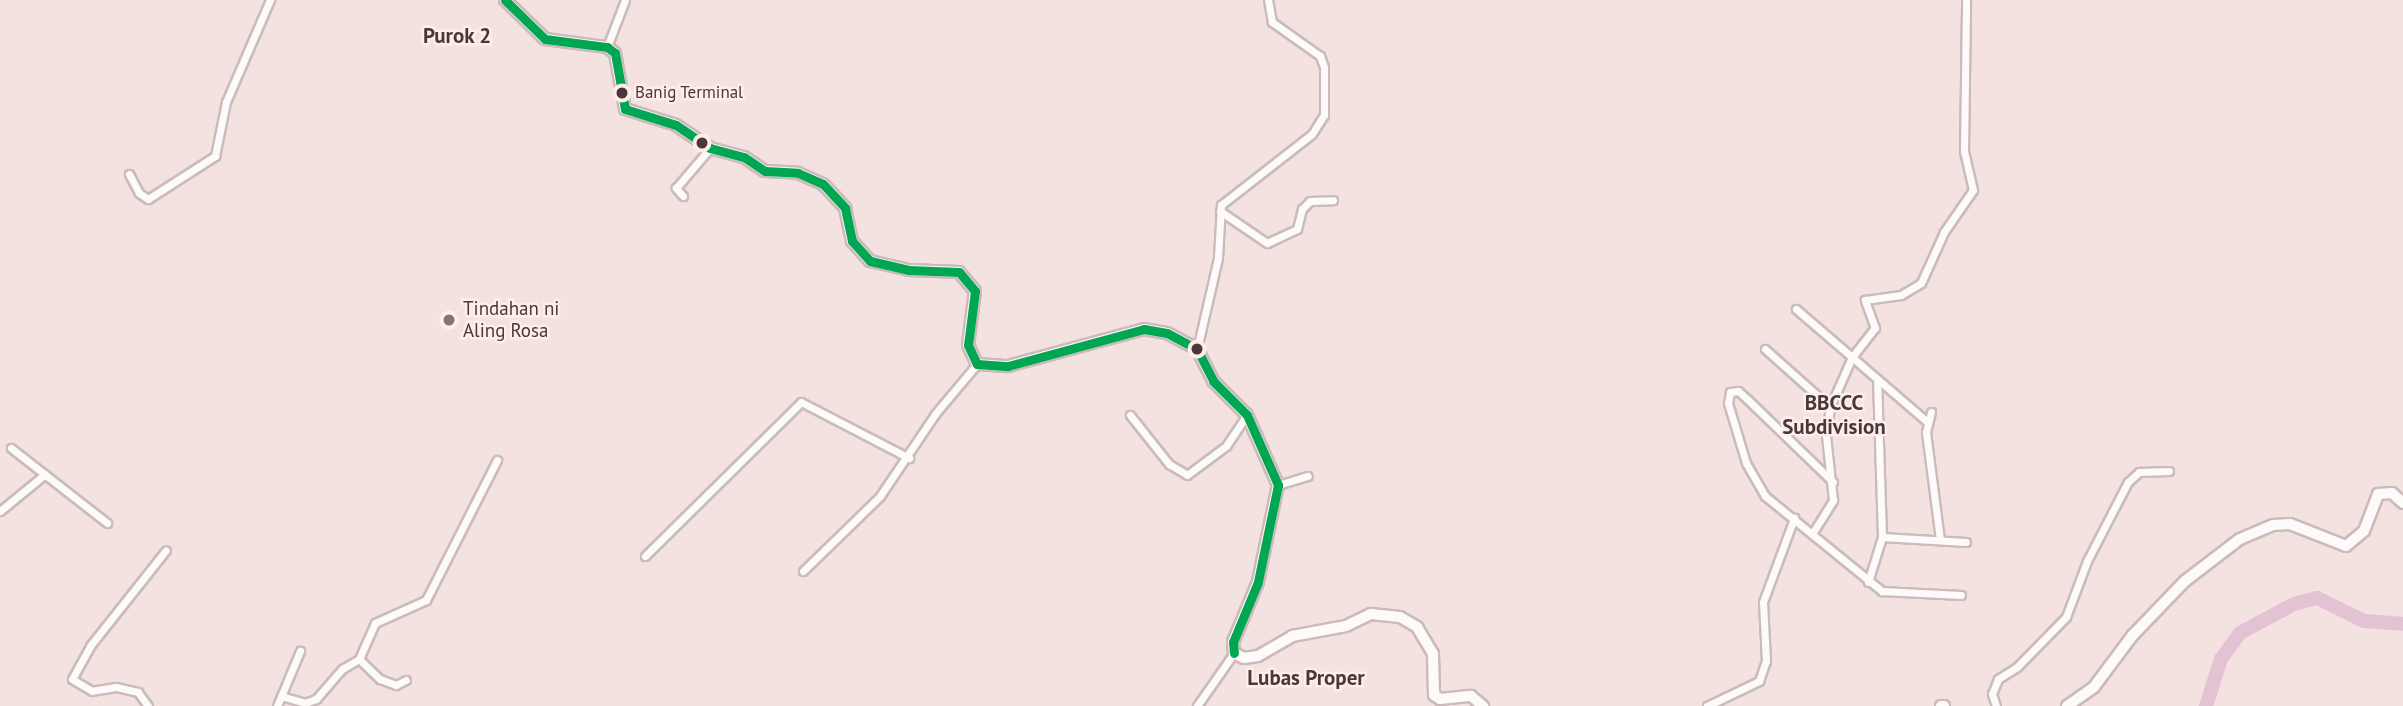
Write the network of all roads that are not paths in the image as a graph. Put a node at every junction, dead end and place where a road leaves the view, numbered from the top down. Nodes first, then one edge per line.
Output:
1 (270, 0) edge
2 (505, 0) edge
3 (625, 0) edge
4 (1268, 0) edge
5 (1966, 0) edge
6 (607, 47) junction
7 (710, 148) junction
8 (129, 174) dead end
9 (682, 197) dead end
10 (1333, 200) dead end
11 (1220, 211) junction
12 (1796, 309) dead end
13 (1197, 349) junction
14 (1765, 349) dead end
15 (1852, 357) junction
16 (977, 364) junction
17 (1877, 382) junction
18 (1830, 407) junction
19 (1931, 412) dead end
20 (1130, 415) dead end
21 (1247, 415) junction
22 (1926, 421) junction
23 (11, 448) dead end
24 (909, 458) junction
25 (497, 460) dead end
26 (2169, 471) dead end
27 (45, 474) junction
28 (1308, 476) dead end
29 (1834, 482) junction
30 (1278, 485) junction
31 (2403, 503) edge
32 (0, 512) edge
33 (1794, 518) junction
34 (107, 523) dead end
35 (1812, 534) junction
36 (1882, 537) junction
37 (1940, 540) junction
38 (1966, 542) dead end
39 (166, 550) dead end
40 (645, 556) dead end
41 (803, 571) dead end
42 (1868, 582) junction
43 (1961, 595) dead end
44 (300, 651) dead end
45 (1234, 653) junction
46 (359, 659) junction
47 (406, 680) dead end
48 (281, 696) junction
49 (148, 706) edge
50 (277, 706) edge
51 (1197, 706) edge
52 (1483, 706) edge
53 (1707, 706) edge
54 (1996, 706) edge
55 (2067, 706) edge

1 - 8 street
2 - 6 main road
3 - 6 street
4 - 11 street
5 - 15 street
6 - 7 main road
7 - 9 street
7 - 16 main road
10 - 11 street
11 - 13 street
12 - 15 street
13 - 16 main road
13 - 21 main road
14 - 18 street
15 - 17 street
15 - 18 street
16 - 24 street
17 - 22 street
17 - 36 street
18 - 29 street
19 - 22 street
20 - 21 street
21 - 30 main road
22 - 37 street
23 - 27 street
24 - 40 street
24 - 41 street
25 - 46 street
26 - 54 street
27 - 32 street
27 - 34 street
28 - 30 street
29 - 33 street
29 - 35 street
30 - 45 main road
31 - 55 main road
33 - 35 street
33 - 53 street
35 - 42 street
36 - 37 street
36 - 42 street
37 - 38 street
39 - 49 street
42 - 43 street
44 - 48 street
45 - 51 street
45 - 52 main road
46 - 47 street
46 - 48 street
48 - 50 street

